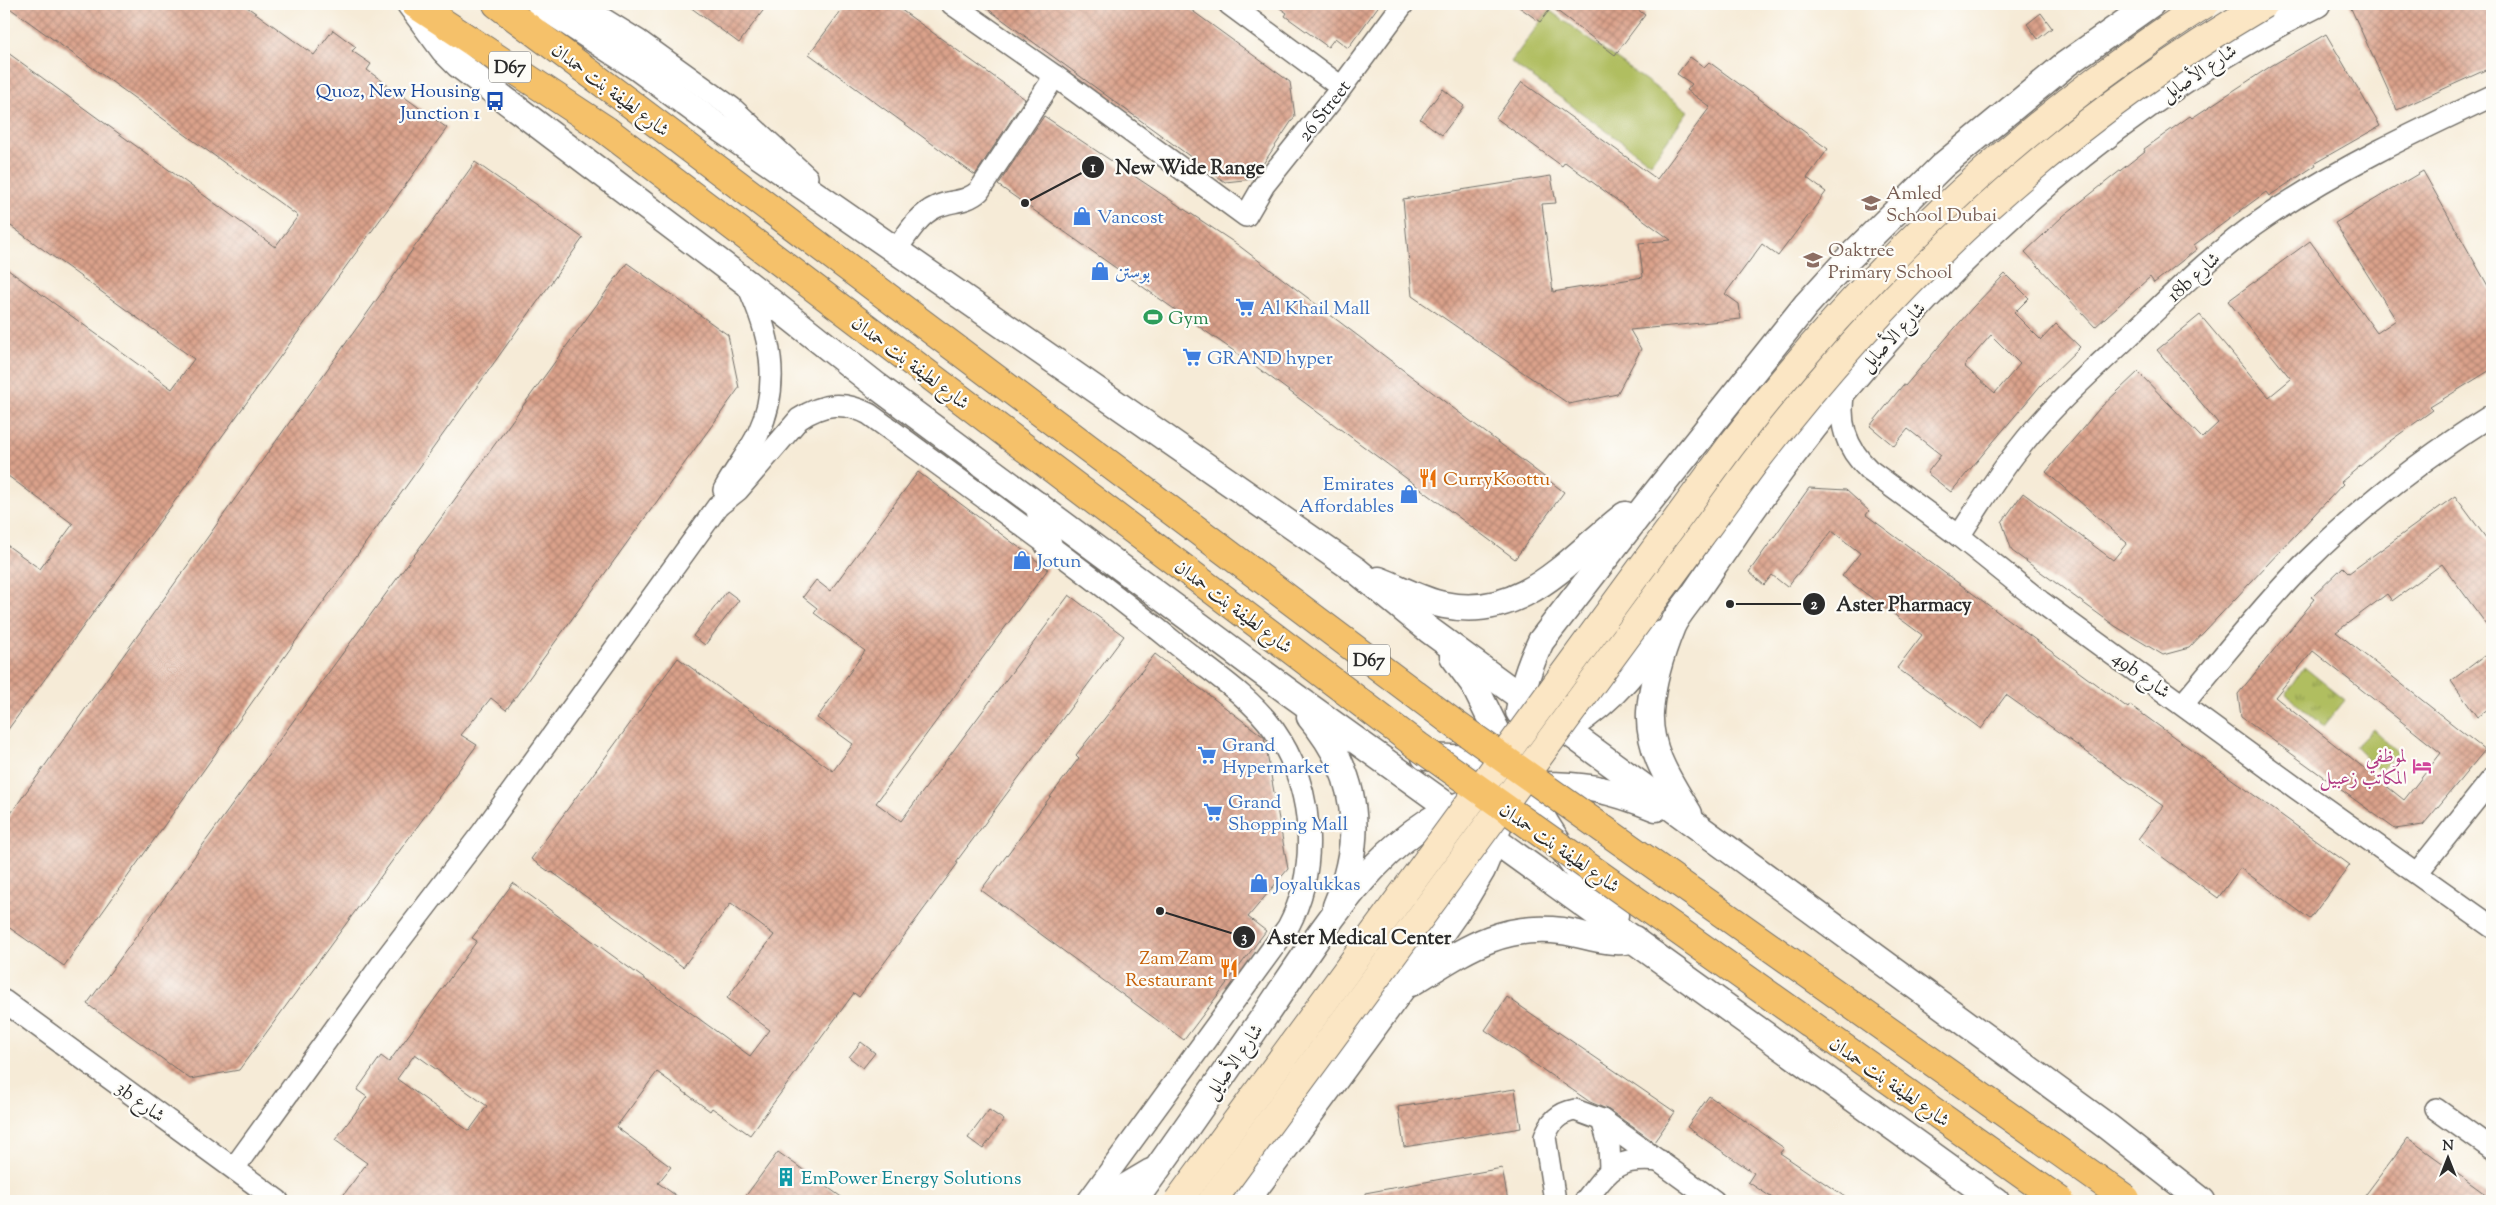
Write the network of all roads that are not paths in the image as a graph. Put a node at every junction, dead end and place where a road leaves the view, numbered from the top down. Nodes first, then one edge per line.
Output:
1 (410, 4) edge
2 (414, 4) edge
3 (497, 4) edge
4 (540, 4) edge
5 (579, 4) edge
6 (952, 4) edge
7 (1229, 4) edge
8 (1403, 4) edge
9 (2151, 4) edge
10 (2205, 4) edge
11 (2264, 4) edge
12 (2318, 4) edge
13 (1055, 76) junction
14 (1341, 87) junction
15 (2492, 96) edge
16 (816, 194) junction
17 (896, 250) junction
18 (747, 283) junction
19 (1844, 388) junction
20 (2492, 415) edge
21 (1648, 503) junction
22 (1038, 505) junction
23 (718, 506) junction
24 (1959, 536) junction
25 (1050, 546) junction
26 (1357, 571) junction
27 (1673, 624) junction
28 (1429, 630) junction
29 (1286, 690) junction
30 (1520, 696) junction
31 (2183, 704) junction
32 (1565, 730) junction
33 (1513, 751) junction
34 (2492, 779) edge
35 (1516, 787) junction
36 (1451, 808) junction
37 (1696, 825) junction
38 (1494, 841) junction
39 (2417, 872) junction
40 (1330, 920) junction
41 (2492, 927) edge
42 (1634, 939) junction
43 (1403, 987) junction
44 (4, 1001) edge
45 (2436, 1109) dead end
46 (1602, 1120) junction
47 (2492, 1149) edge
48 (1660, 1161) junction
49 (1160, 1166) junction
50 (234, 1168) junction
51 (1610, 1169) junction
52 (2128, 1200) edge
53 (278, 1201) edge
54 (1088, 1201) edge
55 (1102, 1201) edge
56 (1134, 1201) edge
57 (1178, 1201) edge
58 (1212, 1201) edge
59 (1246, 1201) edge
60 (1555, 1201) edge
61 (1585, 1201) edge
62 (1714, 1201) edge
63 (1996, 1201) edge
64 (2060, 1201) edge
65 (2202, 1201) edge

1 - 18 street
2 - 64 main road, شارع لطيفة بنت حمدان / D67, bridge
3 - 52 main road, شارع لطيفة بنت حمدان / D67, bridge
4 - 16 street, شارع لطيفة بنت حمدان
5 - 16 street
6 - 13 street
7 - 14 street
8 - 14 street, 26 Street
9 - 21 street
10 - 57 main road, bridge
11 - 58 main road, bridge
12 - 19 street, شارع الأصايل
13 - 14 street, 26 Street
13 - 17 street
15 - 24 street, 18b شارع
16 - 17 street, شارع لطيفة بنت حمدان
17 - 26 street, شارع لطيفة بنت حمدان
18 - 22 street
18 - 23 street
19 - 24 street, 49b شارع
19 - 27 street, شارع الأصايل
20 - 31 street
21 - 26 street
21 - 30 street
22 - 25 street
22 - 29 street
23 - 25 street
23 - 50 street
24 - 31 street, 49b شارع
25 - 54 street
26 - 28 street, شارع لطيفة بنت حمدان
27 - 32 street
27 - 37 street
28 - 30 street
28 - 33 street
29 - 33 street
29 - 36 street
29 - 40 street
30 - 32 street
30 - 33 street
31 - 39 street, 49b شارع
32 - 33 street
32 - 37 street
33 - 35 street
34 - 39 street
35 - 36 street
35 - 37 street
35 - 38 street
35 - 42 street
36 - 38 street
36 - 40 street
37 - 65 street
38 - 42 street
38 - 43 street
39 - 41 street, 49b شارع
40 - 49 street, شارع الأصايل
42 - 43 street
42 - 63 street
43 - 59 street
44 - 50 street, 3b شارع
45 - 47 street
46 - 48 street
46 - 51 street
46 - 60 street
48 - 51 street
48 - 62 street
49 - 55 street
49 - 56 street, شارع الأصايل
50 - 53 street, 3b شارع
51 - 61 street

